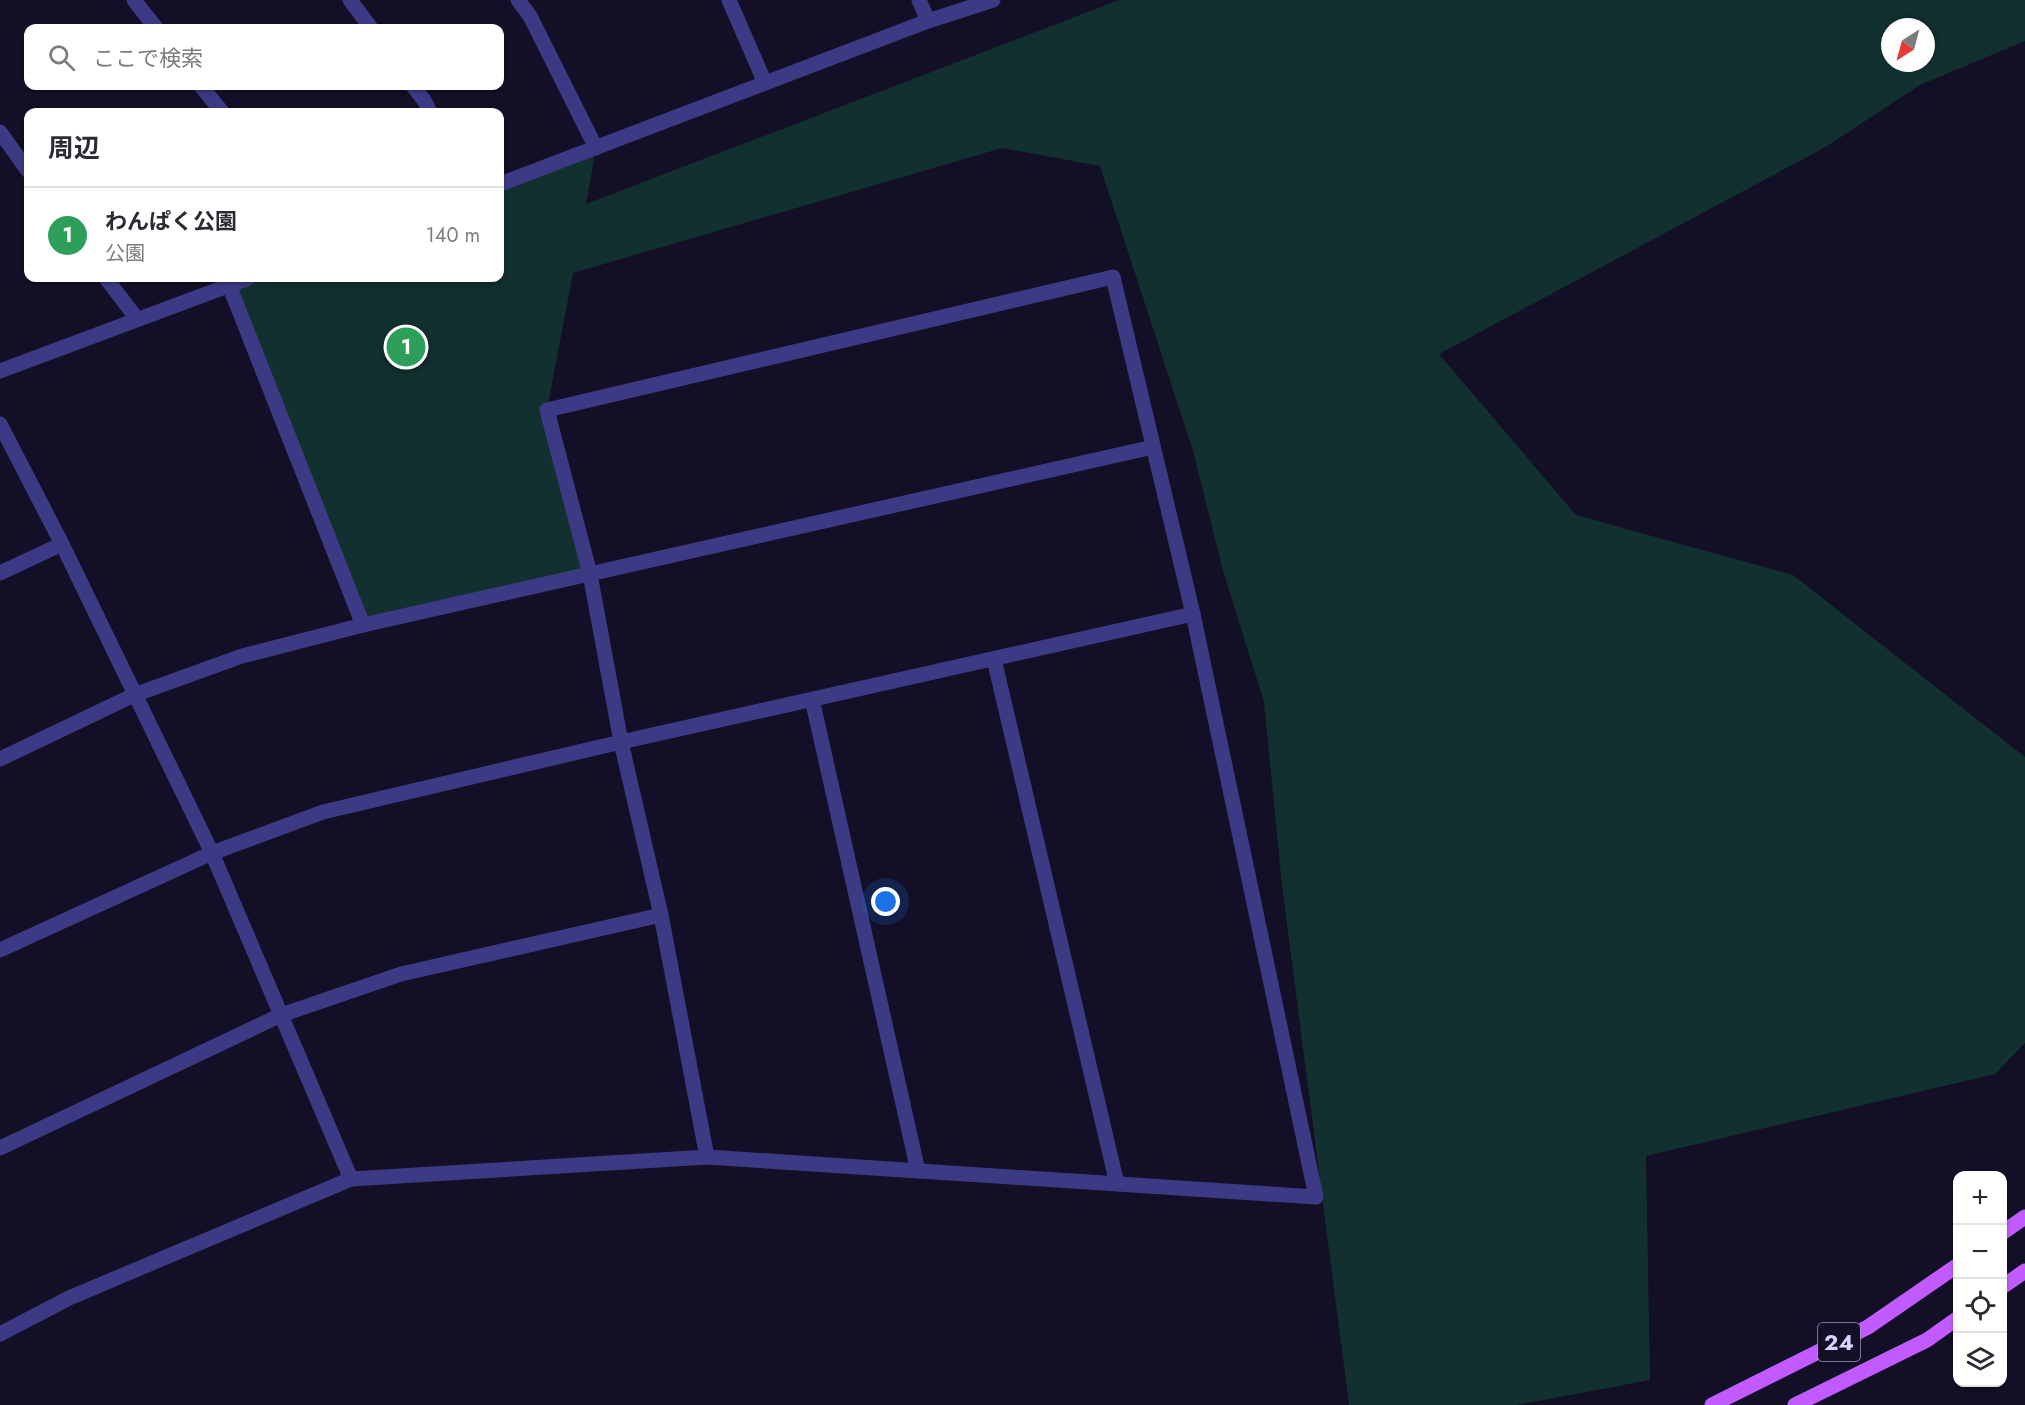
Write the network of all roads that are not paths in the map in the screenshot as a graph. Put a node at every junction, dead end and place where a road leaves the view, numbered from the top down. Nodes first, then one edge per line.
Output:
1 (134, 0) edge
2 (350, 0) edge
3 (518, 0) edge
4 (729, 0) edge
5 (919, 0) edge
6 (993, 0) edge
7 (928, 21) junction
8 (153, 24) edge
9 (368, 24) edge
10 (765, 83) junction
11 (204, 90) edge
12 (416, 90) edge
13 (219, 108) edge
14 (428, 108) edge
15 (0, 132) edge
16 (596, 148) junction
17 (24, 165) edge
18 (504, 182) edge
19 (109, 282) edge
20 (238, 282) edge
21 (229, 285) junction
22 (137, 319) junction
23 (0, 370) edge
24 (0, 424) edge
25 (1153, 447) junction
26 (62, 544) junction
27 (0, 573) edge
28 (590, 574) junction
29 (1193, 614) junction
30 (363, 625) junction
31 (994, 659) junction
32 (134, 695) junction
33 (812, 699) junction
34 (621, 742) junction
35 (0, 759) edge
36 (212, 853) junction
37 (661, 915) junction
38 (0, 950) edge
39 (281, 1015) junction
40 (0, 1148) edge
41 (707, 1157) junction
42 (918, 1171) junction
43 (351, 1179) junction
44 (1117, 1184) junction
45 (2025, 1217) edge
46 (2007, 1230) edge
47 (1953, 1268) edge
48 (2025, 1271) edge
49 (2007, 1284) edge
50 (1953, 1322) edge
51 (0, 1334) edge
52 (1712, 1405) edge
53 (1795, 1405) edge

1 - 8 street
2 - 9 street
3 - 16 street
4 - 10 street
5 - 7 street
6 - 7 street
7 - 10 street
10 - 16 street
11 - 13 street
12 - 14 street
15 - 17 street
16 - 18 street
19 - 22 street
20 - 21 street
21 - 22 street
21 - 30 street
22 - 23 street
24 - 26 street
25 - 28 street
25 - 28 street
25 - 29 street
26 - 27 street
26 - 32 street
28 - 30 street
28 - 34 street
29 - 31 street
29 - 44 street
30 - 32 street
31 - 33 street
31 - 44 street
32 - 35 street
32 - 36 street
33 - 34 street
33 - 42 street
34 - 36 street
34 - 37 street
36 - 38 street
36 - 39 street
37 - 39 street
37 - 41 street
39 - 40 street
39 - 43 street
41 - 42 street
41 - 43 street
42 - 44 street
43 - 51 street
45 - 46 main road
47 - 52 main road, 24
48 - 49 main road
50 - 53 main road, 24

